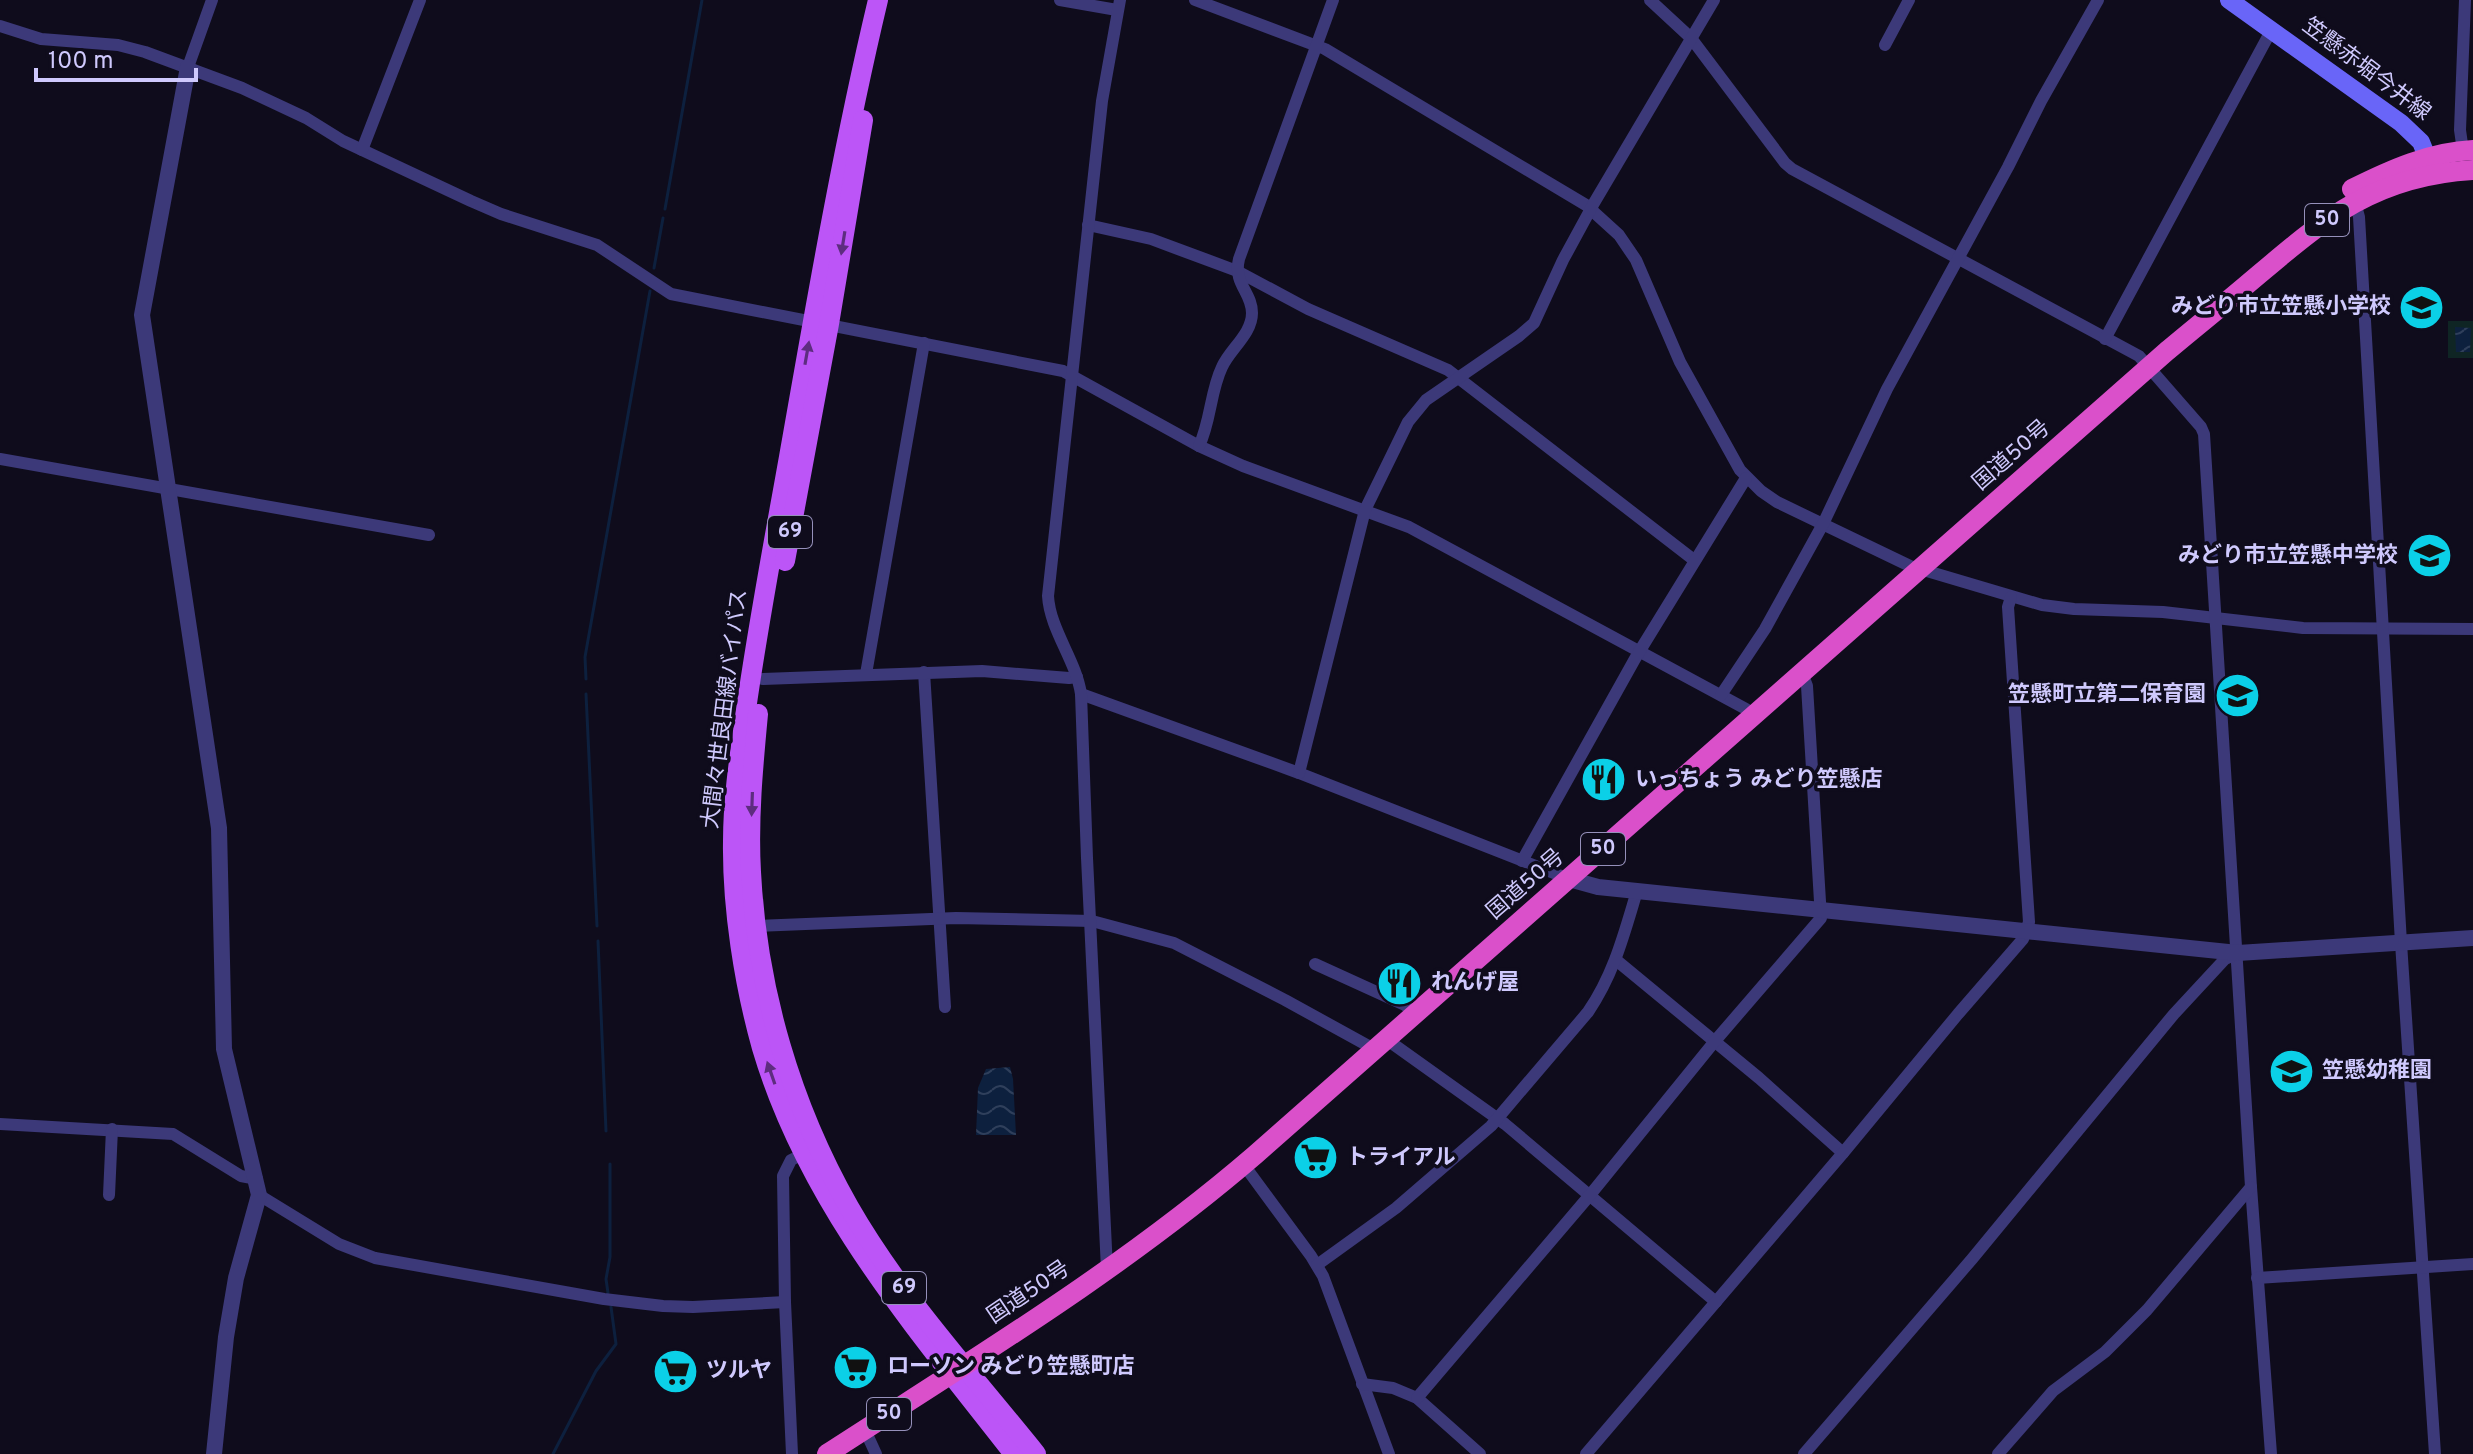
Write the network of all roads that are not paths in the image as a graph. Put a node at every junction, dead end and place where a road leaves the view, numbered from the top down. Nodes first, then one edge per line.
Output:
1 (212, 0) edge
2 (420, 0) edge
3 (1060, 0) edge
4 (1195, 0) edge
5 (1333, 0) edge
6 (1650, 0) edge
7 (1714, 0) edge
8 (1909, 0) edge
9 (2098, 0) edge
10 (2229, 0) edge
11 (2465, 0) edge
12 (1118, 5) edge
13 (0, 26) edge
14 (2272, 29) junction
15 (1691, 38) junction
16 (1317, 45) junction
17 (1885, 45) dead end
18 (188, 67) junction
19 (362, 150) junction
20 (2427, 157) junction
21 (2467, 162) edge
22 (2411, 180) junction
23 (2355, 202) junction
24 (1592, 209) junction
25 (1088, 225) junction
26 (1958, 260) junction
27 (1237, 271) junction
28 (2221, 304) junction
29 (821, 323) junction
30 (2105, 339) junction
31 (924, 343) junction
32 (2150, 366) junction
33 (1071, 375) junction
34 (1460, 377) junction
35 (1199, 446) junction
36 (0, 459) edge
37 (1746, 478) junction
38 (167, 490) junction
39 (1365, 510) junction
40 (1823, 524) junction
41 (429, 535) dead end
42 (1694, 560) junction
43 (1920, 570) junction
44 (2011, 597) junction
45 (2216, 618) junction
46 (2384, 629) junction
47 (2473, 629) edge
48 (1640, 651) junction
49 (924, 672) junction
50 (1802, 673) junction
51 (866, 674) junction
52 (1077, 677) junction
53 (763, 679) junction
54 (1081, 694) junction
55 (1721, 695) junction
56 (1753, 716) junction
57 (1299, 773) junction
58 (1522, 861) junction
59 (1569, 879) junction
60 (1637, 891) junction
61 (1822, 911) junction
62 (939, 918) junction
63 (1092, 921) junction
64 (756, 926) junction
65 (2028, 931) junction
66 (2473, 938) edge
67 (2401, 943) junction
68 (2238, 953) junction
69 (1616, 960) junction
70 (1315, 964) dead end
71 (945, 1007) dead end
72 (1416, 1014) junction
73 (1715, 1041) junction
74 (1380, 1044) junction
75 (1497, 1119) junction
76 (0, 1124) edge
77 (112, 1129) junction
78 (805, 1153) junction
79 (1843, 1153) junction
80 (1244, 1165) junction
81 (258, 1187) junction
82 (2251, 1187) junction
83 (109, 1195) dead end
84 (1590, 1195) junction
85 (2473, 1264) edge
86 (1317, 1265) junction
87 (2424, 1268) junction
88 (1107, 1269) junction
89 (2257, 1278) junction
90 (785, 1302) junction
91 (1716, 1302) junction
92 (957, 1369) junction
93 (1362, 1384) junction
94 (1417, 1398) junction
95 (865, 1430) junction
96 (214, 1454) edge
97 (792, 1454) edge
98 (827, 1454) edge
99 (876, 1454) edge
100 (1014, 1454) edge
101 (1036, 1454) edge
102 (1389, 1454) edge
103 (1480, 1454) edge
104 (1586, 1454) edge
105 (1804, 1454) edge
106 (1998, 1454) edge
107 (2271, 1454) edge
108 (2435, 1454) edge

1 - 18 street
2 - 19 street
3 - 12 street
4 - 16 street
5 - 16 street
6 - 15 street
7 - 15 street
8 - 17 street
9 - 26 street
10 - 14 main road, 笠懸赤堀今井線
11 - 21 street
12 - 25 street
13 - 18 street
14 - 20 main road, 笠懸赤堀今井線
14 - 30 street
15 - 24 street
15 - 26 street
16 - 24 street
16 - 27 street
18 - 19 street
18 - 38 street
19 - 29 street
20 - 21 highway, 50
20 - 22 main road
20 - 28 highway, 50
21 - 22 highway, 50
22 - 23 highway, 50
23 - 28 highway, 50
23 - 46 street
24 - 34 street
24 - 37 street
25 - 27 street
25 - 33 street
26 - 30 street
26 - 40 street
27 - 34 street
27 - 35 street
28 - 32 highway, 国道50号 / 50
29 -> 29 main road, 大間々世良田線バイパス / 69
29 - 31 street
29 - 53 main road, 大間々世良田線バイパス / 69
78 -> 29 main road, 大間々世良田線バイパス / 69
30 - 32 street
31 - 33 street
31 - 51 street
32 - 43 highway, 国道50号 / 50
32 - 45 street
33 - 35 street
33 - 52 street
34 - 39 street
34 - 42 street
35 - 39 street
36 - 38 street
37 - 40 street
37 - 42 street
38 - 41 street
38 - 81 street
39 - 48 street
39 - 57 street
40 - 43 street
40 - 55 street
42 - 48 street
43 - 44 street
43 - 50 highway, 国道50号 / 50
44 - 45 street
44 - 65 street
45 - 46 street
45 - 68 street
46 - 47 street
46 - 67 street
48 - 55 street
48 - 58 street
49 - 51 street
49 - 52 street
49 - 62 street
50 - 56 highway, 国道50号 / 50
50 - 61 street
51 - 53 street
52 - 54 street
53 -> 64 main road, 大間々世良田線バイパス / 69
54 - 57 street
54 - 63 street
55 - 56 street
56 - 59 highway, 国道50号 / 50
57 - 58 street
58 - 59 street
59 - 60 street
59 - 72 highway, 国道50号 / 50
60 - 61 street
60 - 69 street
61 - 65 street
61 - 73 street
62 - 63 street
62 - 64 street
62 - 71 street
63 - 74 street
63 - 88 street
64 - 92 main road, 大間々世良田線バイパス / 69
65 - 68 street
65 - 79 street
66 - 67 street
67 - 68 street
67 - 87 street
68 - 82 street
68 - 105 street
69 - 73 street
69 - 75 street
70 - 72 street
72 - 74 highway, 国道50号 / 50
73 - 79 street
73 - 84 street
74 - 75 street
74 - 80 highway, 国道50号 / 50
75 - 84 street
75 - 86 street
76 - 77 street
77 - 81 street
77 - 83 street
78 - 90 street
78 - 92 main road, 大間々世良田線バイパス / 69
79 - 91 street
80 - 86 street
80 - 88 highway, 国道50号 / 50
81 - 90 street
81 - 96 street
82 - 89 street
82 - 106 street
84 - 91 street
84 - 94 street
85 - 87 street
86 - 93 street
87 - 89 street
87 - 108 street
88 - 92 highway, 国道50号 / 50
89 - 107 street
90 - 97 street
91 - 104 street
92 - 95 highway, 国道50号 / 50
92 - 100 main road, 大間々世良田線バイパス / 69
92 - 101 main road, 大間々世良田線バイパス / 69
93 - 94 street
93 - 102 street
94 - 103 street
95 - 98 highway, 国道50号 / 50
95 - 99 street

